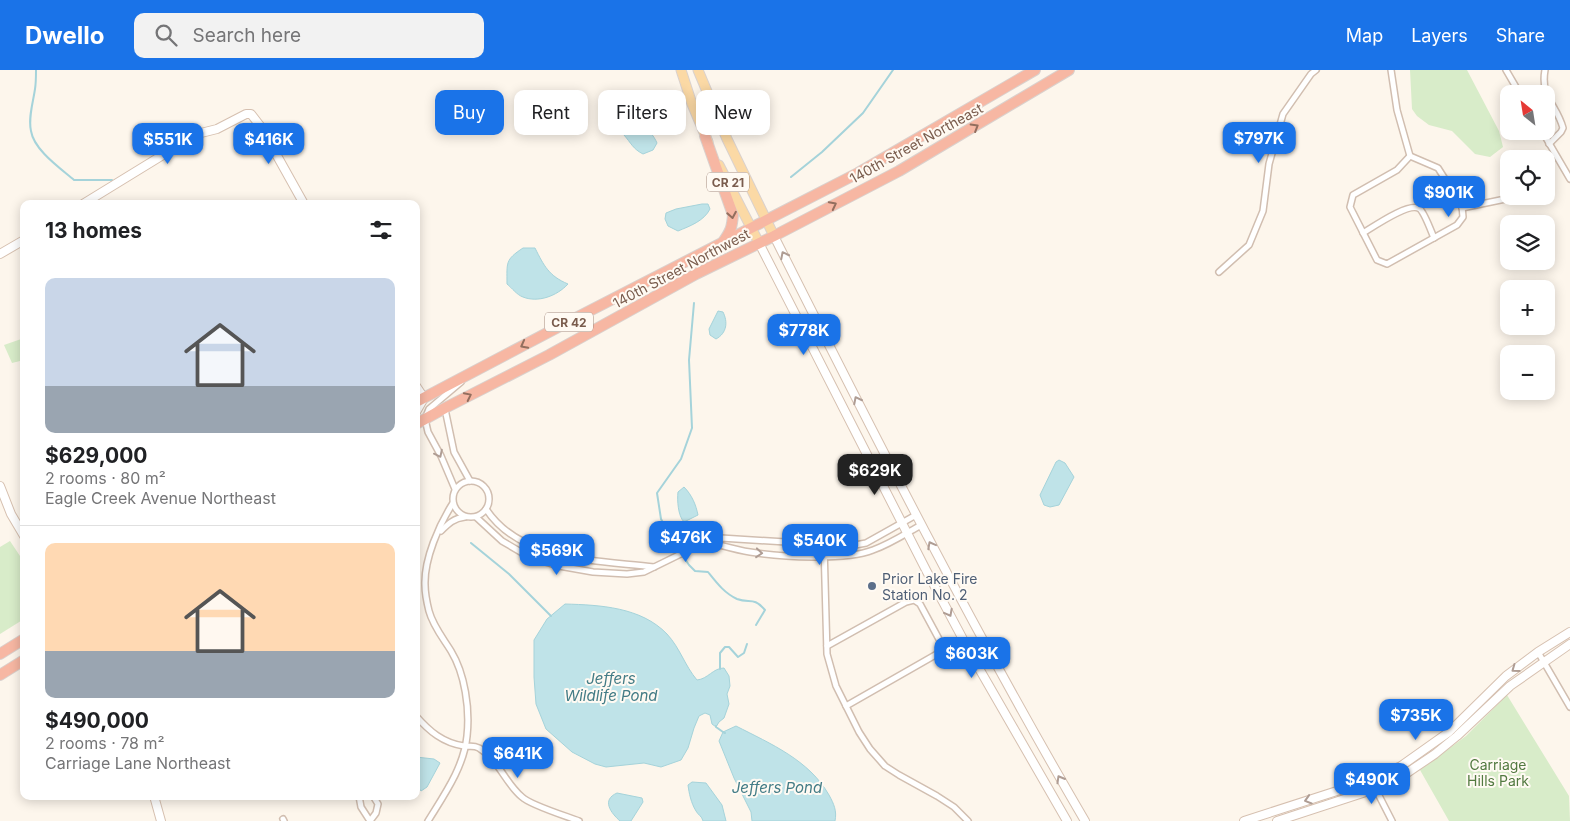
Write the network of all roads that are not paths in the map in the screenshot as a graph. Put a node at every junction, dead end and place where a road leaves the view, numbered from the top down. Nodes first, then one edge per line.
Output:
1 (681, 70) edge
2 (698, 70) edge
3 (1035, 70) edge
4 (1069, 70) edge
5 (1316, 70) edge
6 (1391, 70) edge
7 (1506, 70) edge
8 (1545, 70) edge
9 (1515, 85) edge
10 (705, 136) junction
11 (1547, 140) edge
12 (1549, 144) junction
13 (1410, 156) junction
14 (1570, 179) edge
15 (90, 200) edge
16 (302, 200) edge
17 (1500, 200) edge
18 (1462, 208) junction
19 (767, 220) junction
20 (752, 228) junction
21 (1363, 233) junction
22 (774, 236) junction
23 (1434, 238) junction
24 (20, 242) edge
25 (722, 242) junction
26 (759, 242) junction
27 (0, 254) edge
28 (1219, 272) dead end
29 (470, 373) junction
30 (420, 400) edge
31 (444, 408) junction
32 (420, 422) edge
33 (470, 481) junction
34 (0, 486) edge
35 (455, 489) junction
36 (452, 503) junction
37 (486, 509) junction
38 (916, 515) junction
39 (465, 517) junction
40 (476, 517) junction
41 (902, 524) junction
42 (921, 525) junction
43 (20, 529) edge
44 (438, 533) junction
45 (907, 533) junction
46 (711, 543) junction
47 (824, 545) junction
48 (825, 556) junction
49 (654, 567) junction
50 (1570, 632) edge
51 (20, 642) edge
52 (1570, 644) edge
53 (826, 646) junction
54 (1538, 652) junction
55 (0, 654) edge
56 (1544, 661) junction
57 (20, 662) edge
58 (0, 675) edge
59 (846, 706) junction
60 (1570, 707) edge
61 (420, 720) edge
62 (465, 746) junction
63 (1371, 780) junction
64 (1375, 789) junction
65 (155, 800) edge
66 (359, 800) edge
67 (376, 800) edge
68 (161, 821) edge
69 (370, 821) edge
70 (428, 821) edge
71 (579, 821) edge
72 (968, 821) edge
73 (1067, 821) edge
74 (1085, 821) edge
75 (1244, 821) edge
76 (1277, 821) edge
77 (1392, 821) edge

1 - 10 main road, CR 21
2 - 19 main road, CR 21
3 - 19 highway, 140th Street Northeast / CR 42
22 -> 4 highway, 140th Street Northeast / CR 42
5 - 28 street
6 - 13 street
7 - 9 street
8 - 12 street
10 - 20 main road, CR 21
10 -> 25 highway
11 - 12 street
12 - 14 street
13 - 18 street
13 - 21 street
15 - 16 main road
17 - 18 street
18 - 23 street
19 - 20 highway, 140th Street Northwest / CR 42
19 - 22 main road, CR 21
20 - 25 highway, 140th Street Northwest / CR 42
20 - 26 main road, CR 21
21 - 23 street
21 - 23 street
22 - 26 highway, 140th Street Northwest / CR 42
38 -> 22 main road, CR 21
24 - 27 main road
25 -> 29 highway, 140th Street Northwest / CR 42
31 -> 26 highway, 140th Street Northwest / CR 42
26 - 41 main road, CR 21
29 - 30 highway, 140th Street Northwest / CR 42
29 - 32 street
31 - 32 highway, 140th Street Northwest / CR 42
31 - 33 street
32 -> 35 street
33 - 35 street
33 - 37 street
34 - 43 main road
35 - 36 street
36 - 39 street
36 - 44 street
37 - 40 street
37 - 49 street
38 - 41 street
38 - 42 main road, CR 21
39 - 40 street
39 - 44 street
40 - 49 street
41 - 45 main road, CR 21
41 - 47 street
42 - 45 street
74 -> 42 main road, CR 21
44 - 62 street
45 - 48 street
45 -> 73 main road, CR 21
46 - 47 street
46 -> 48 street
46 - 49 street
47 - 48 street
48 - 53 street
50 - 54 main road
51 - 55 highway
52 - 56 main road
53 - 59 street
53 - 59 street
54 - 56 street
54 -> 63 main road
56 - 60 street
56 - 64 main road
57 - 58 highway
59 - 72 street
61 - 62 street
62 - 70 street
62 - 71 street
63 - 64 street
63 -> 75 main road
64 - 76 main road
64 - 77 street
65 - 68 main road
66 - 69 street
67 - 69 street

